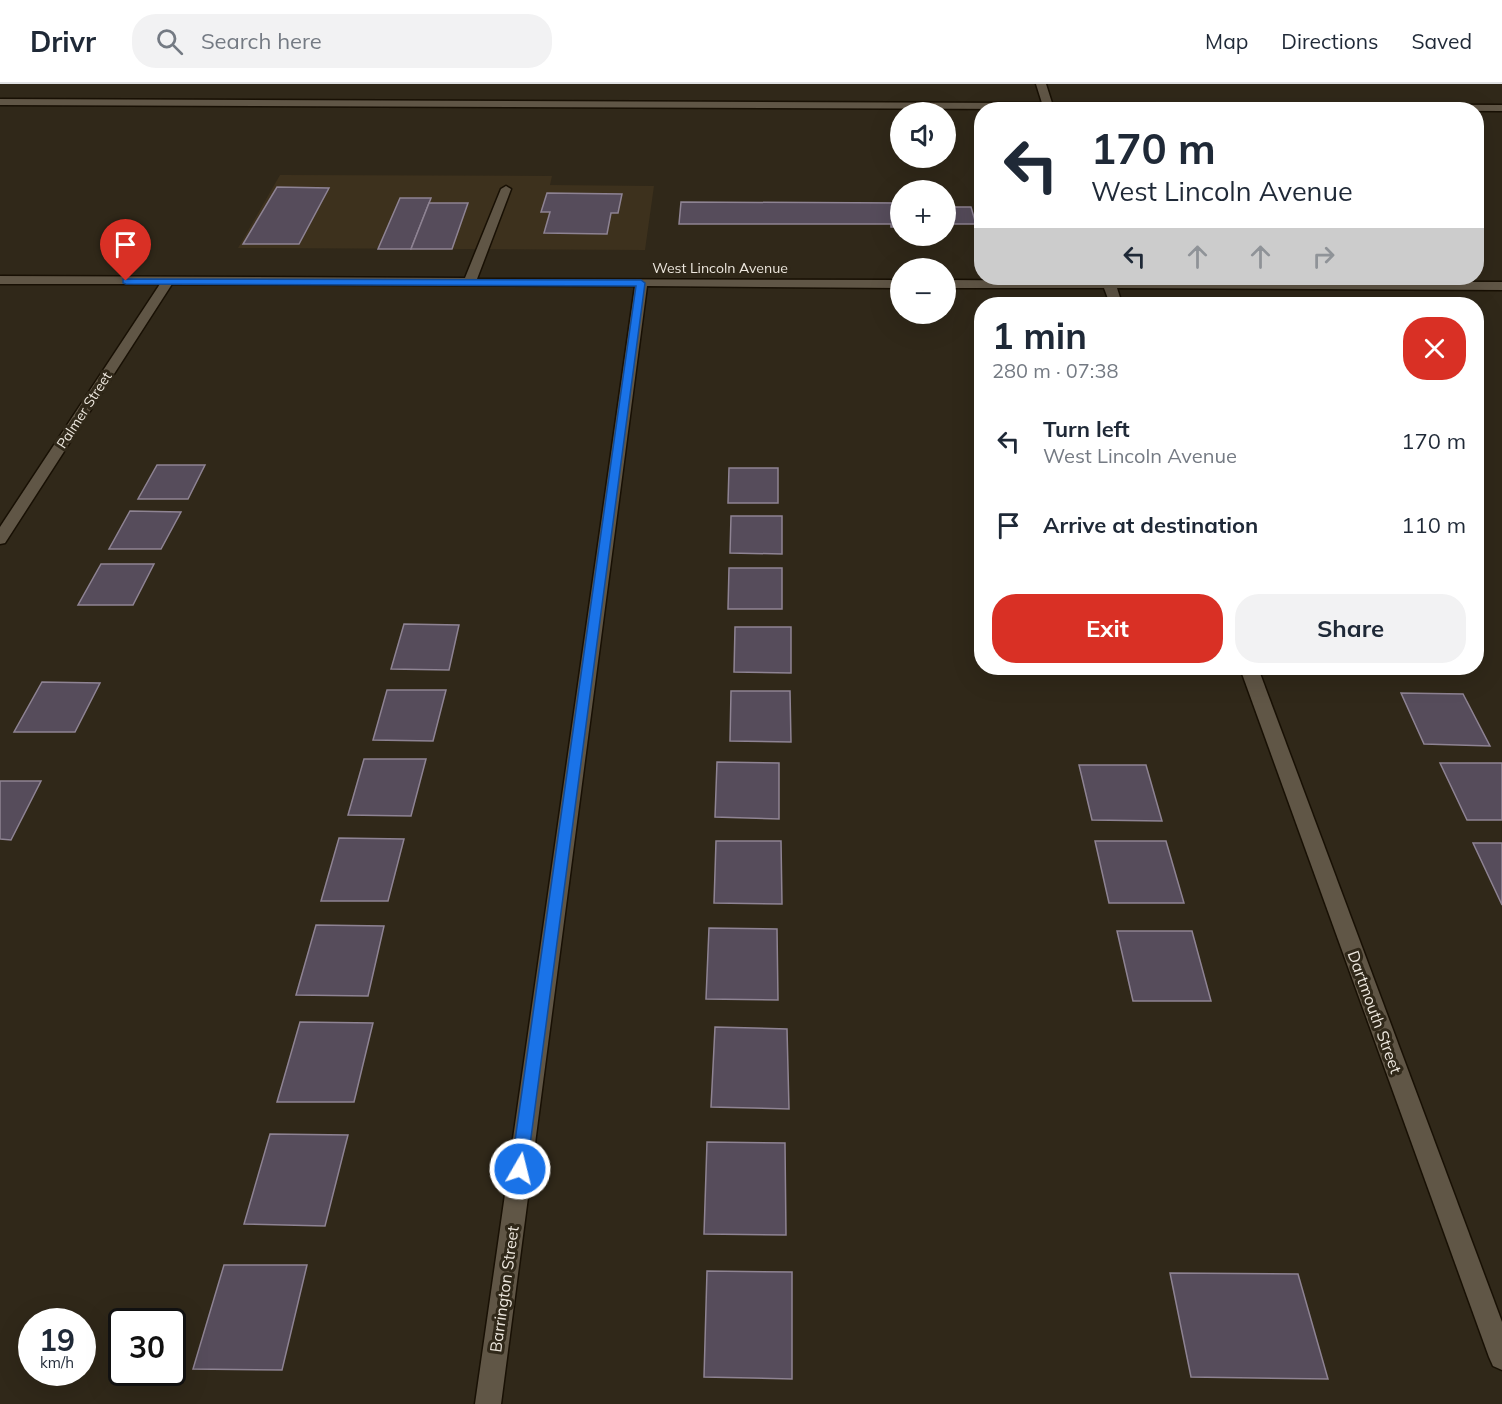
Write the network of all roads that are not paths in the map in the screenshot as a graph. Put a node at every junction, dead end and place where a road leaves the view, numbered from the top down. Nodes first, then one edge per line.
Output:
1 (1041, 84) edge
2 (0, 102) edge
3 (1047, 102) edge
4 (974, 108) edge
5 (1484, 108) edge
6 (1502, 108) edge
7 (506, 189) dead end
8 (0, 280) edge
9 (168, 281) junction
10 (470, 282) junction
11 (641, 283) junction
12 (974, 283) edge
13 (890, 284) edge
14 (956, 284) edge
15 (1423, 285) edge
16 (1502, 286) edge
17 (0, 539) edge
18 (1252, 675) edge
19 (1502, 1357) edge
20 (488, 1404) edge

1 - 3 street
2 - 4 street
5 - 6 street
7 - 10 street
8 - 9 street, West Lincoln Avenue
9 - 10 street, West Lincoln Avenue
9 - 17 street, Palmer Street
10 - 11 street, West Lincoln Avenue
11 - 13 street, West Lincoln Avenue
11 - 20 street, Barrington Street
12 - 14 street
15 - 16 street
18 - 19 street, Dartmouth Street

